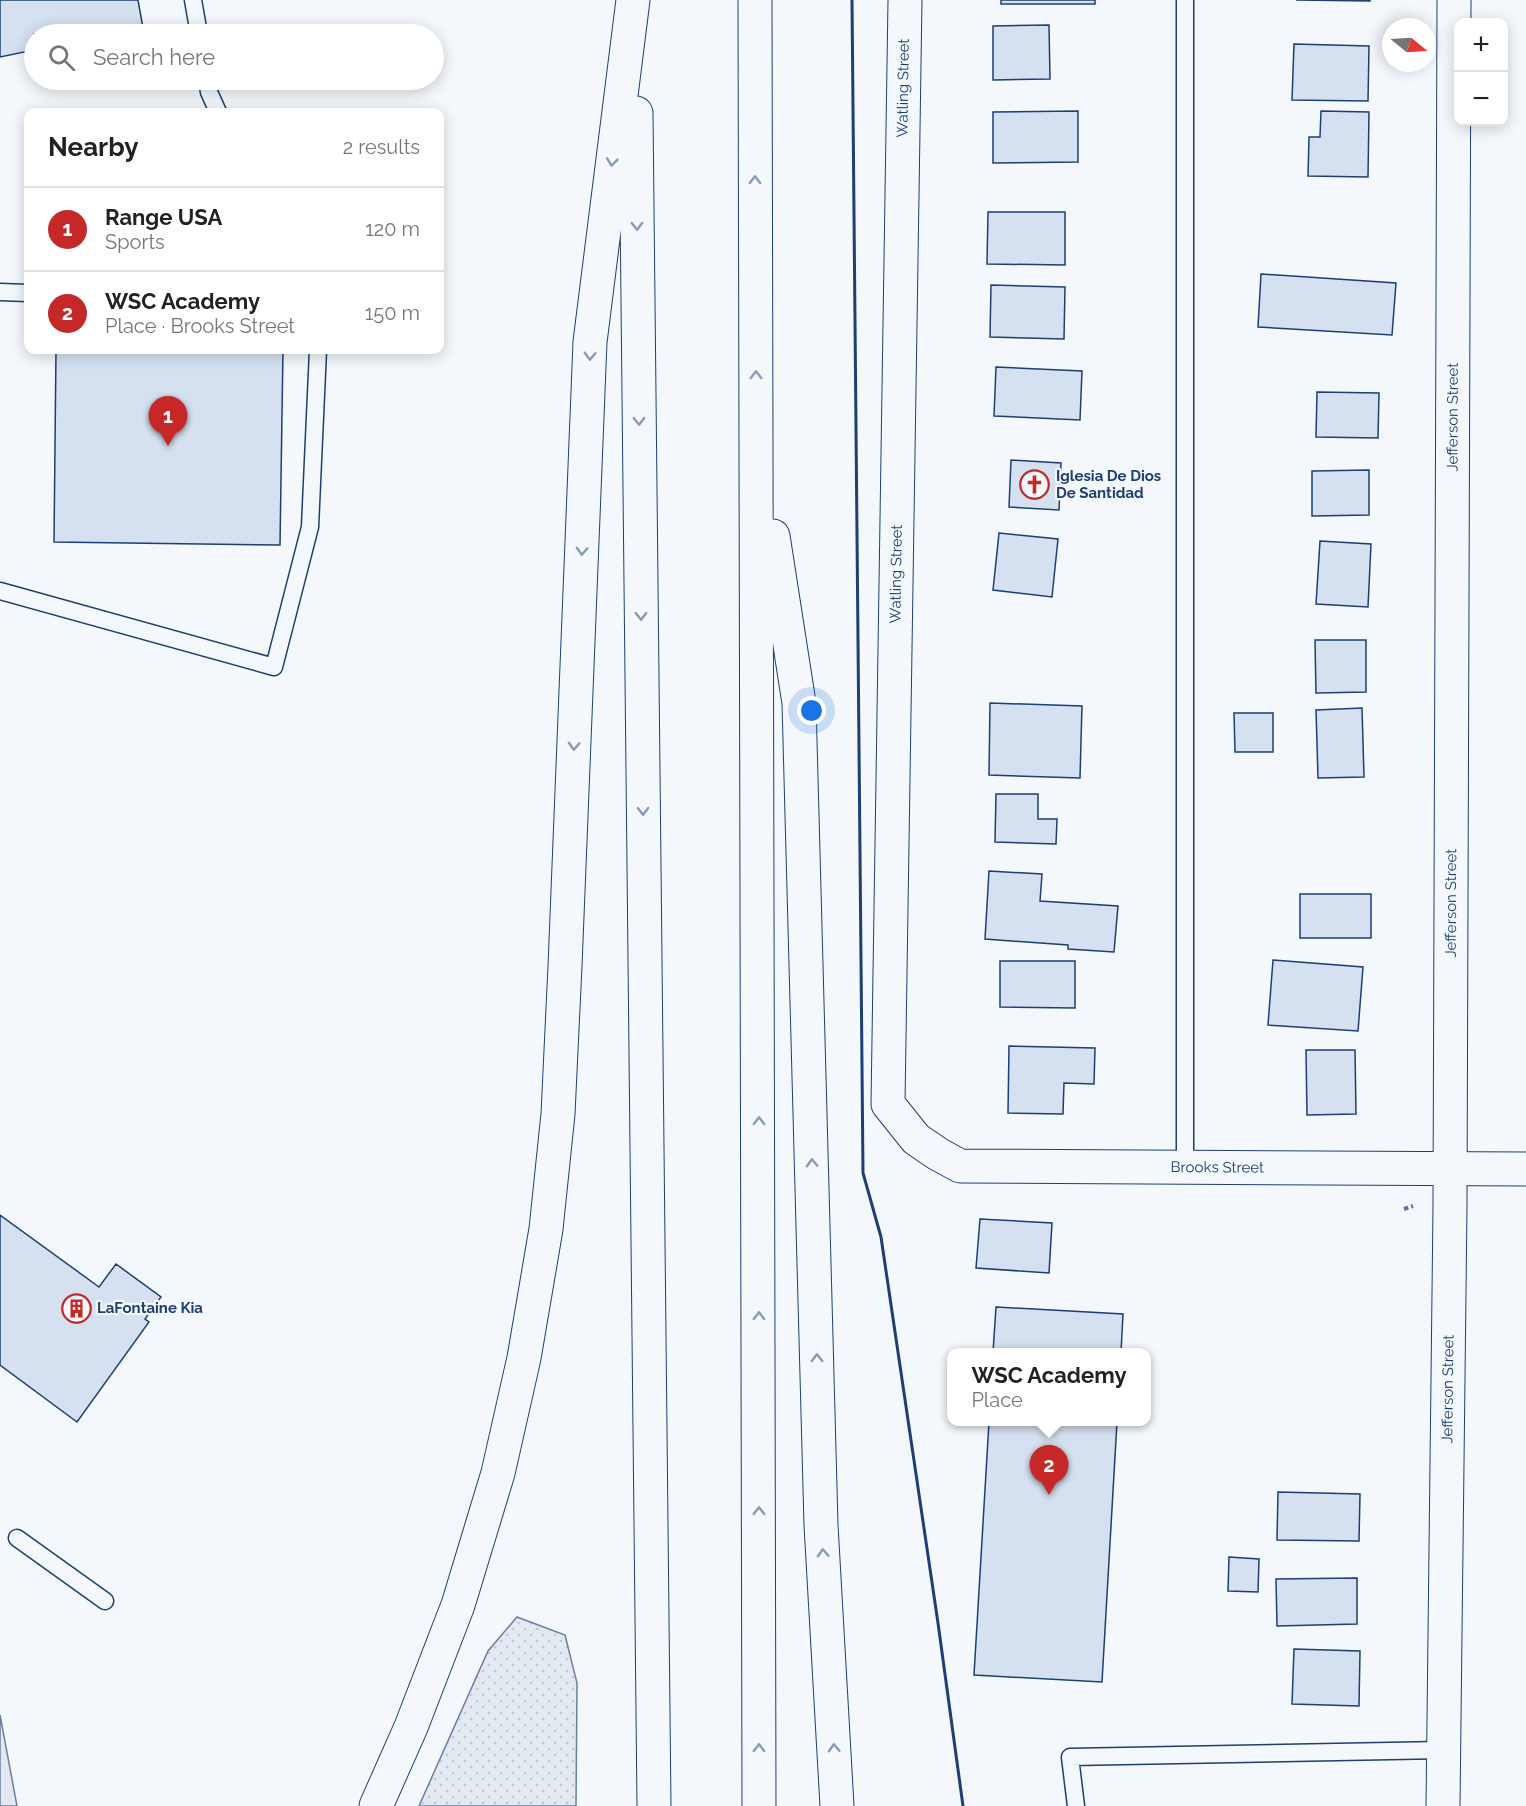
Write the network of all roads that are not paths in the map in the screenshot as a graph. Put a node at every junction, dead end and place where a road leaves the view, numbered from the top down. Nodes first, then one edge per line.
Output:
1 (193, 0) edge
2 (634, 0) edge
3 (755, 0) edge
4 (905, 0) edge
5 (1185, 0) edge
6 (1454, 0) edge
7 (197, 24) edge
8 (209, 90) edge
9 (216, 108) edge
10 (0, 292) edge
11 (24, 293) edge
12 (318, 354) edge
13 (756, 434) junction
14 (0, 591) edge
15 (916, 1139) joint
16 (1185, 1166) junction
17 (1451, 1168) junction
18 (1526, 1169) edge
19 (17, 1538) dead end
20 (105, 1601) dead end
21 (1443, 1750) junction
22 (376, 1806) edge
23 (654, 1806) edge
24 (759, 1806) edge
25 (837, 1806) edge
26 (1076, 1806) edge
27 (1443, 1806) edge

1 - 7 lane
2 -> 22 main road
2 -> 23 main road
13 -> 3 main road
4 - 15 main road, Watling Street
5 - 16 lane
6 - 17 main road, Jefferson Street
8 - 9 lane
10 - 11 lane
12 - 14 lane
24 -> 13 main road
25 -> 13 main road
15 - 16 main road, Brooks Street
16 - 17 main road, Brooks Street
17 - 18 main road, Brooks Street
17 - 21 main road, Jefferson Street
19 - 20 lane
21 - 26 lane
21 - 27 main road, Jefferson Street

